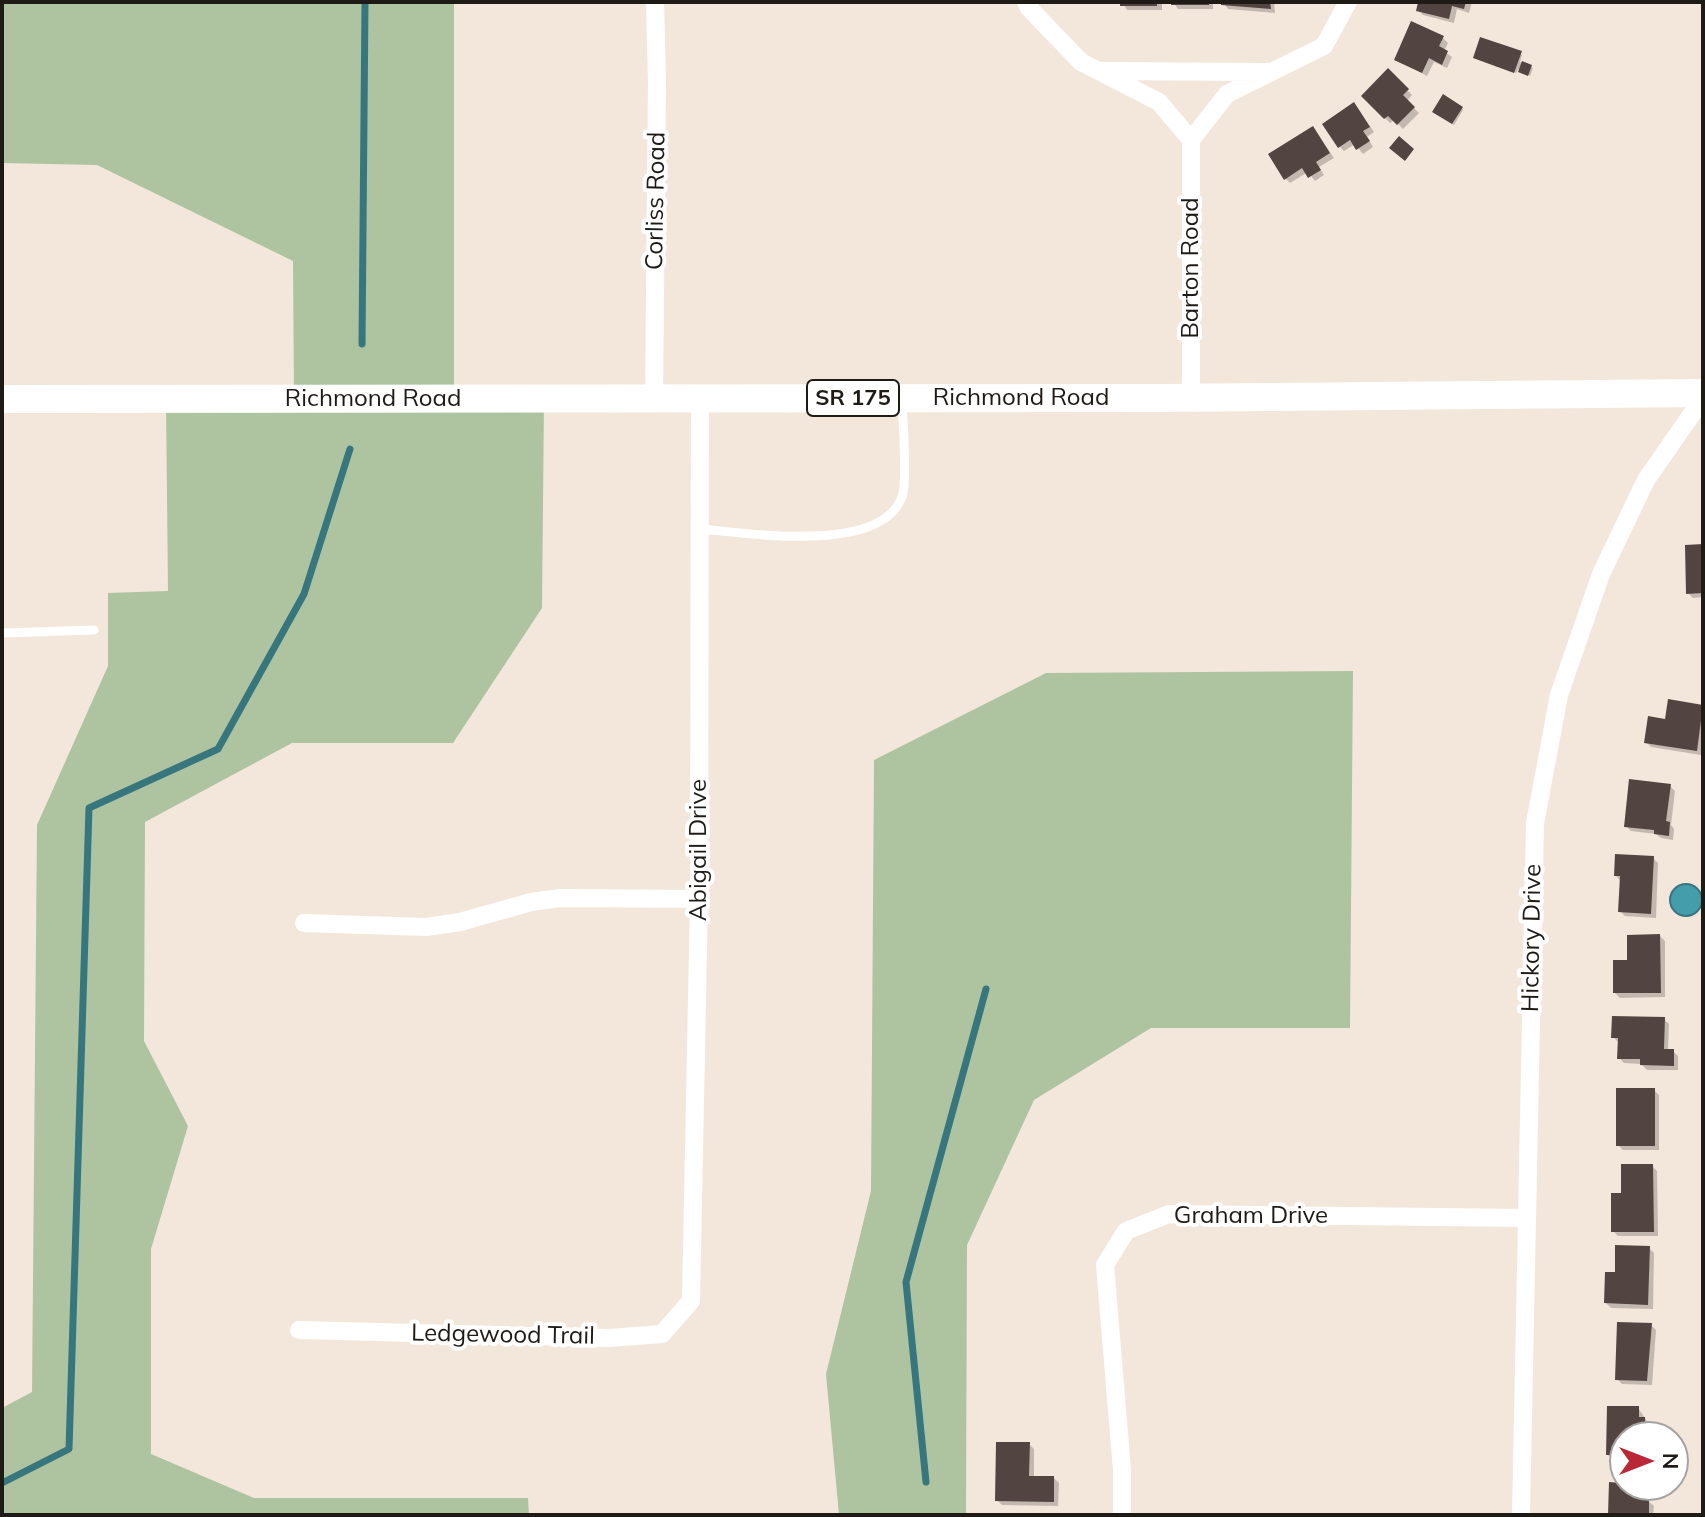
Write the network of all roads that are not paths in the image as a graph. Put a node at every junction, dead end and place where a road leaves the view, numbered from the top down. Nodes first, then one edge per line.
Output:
1 (655, 2) edge
2 (1026, 2) edge
3 (1348, 2) edge
4 (1098, 71) junction
5 (1271, 72) junction
6 (1191, 140) junction
7 (1703, 396) edge
8 (1191, 397) junction
9 (902, 398) junction
10 (2, 399) edge
11 (654, 400) junction
12 (700, 400) junction
13 (699, 529) junction
14 (94, 630) dead end
15 (2, 633) edge
16 (699, 899) junction
17 (304, 923) dead end
18 (1526, 1218) junction
19 (691, 1301) joint
20 (299, 1330) dead end
21 (1122, 1515) edge
22 (1521, 1515) edge

1 - 11 street, Corliss Road
2 - 4 street
3 - 5 street
4 - 5 street
4 - 6 street
5 - 6 street
6 - 8 street, Barton Road
7 - 8 main road, Richmond Road / SR 175
7 - 18 street, Hickory Drive
8 - 9 main road, Richmond Road / SR 175
9 - 12 main road, Richmond Road / SR 175
9 - 13 lane
10 - 11 main road, Richmond Road / SR 175
11 - 12 main road, Richmond Road / SR 175
12 - 13 street, Abigail Drive
13 - 16 street, Abigail Drive
14 - 15 lane
16 - 17 street
16 - 19 street, Abigail Drive
18 - 21 street, Graham Drive
18 - 22 street, Hickory Drive
19 - 20 street, Ledgewood Trail

